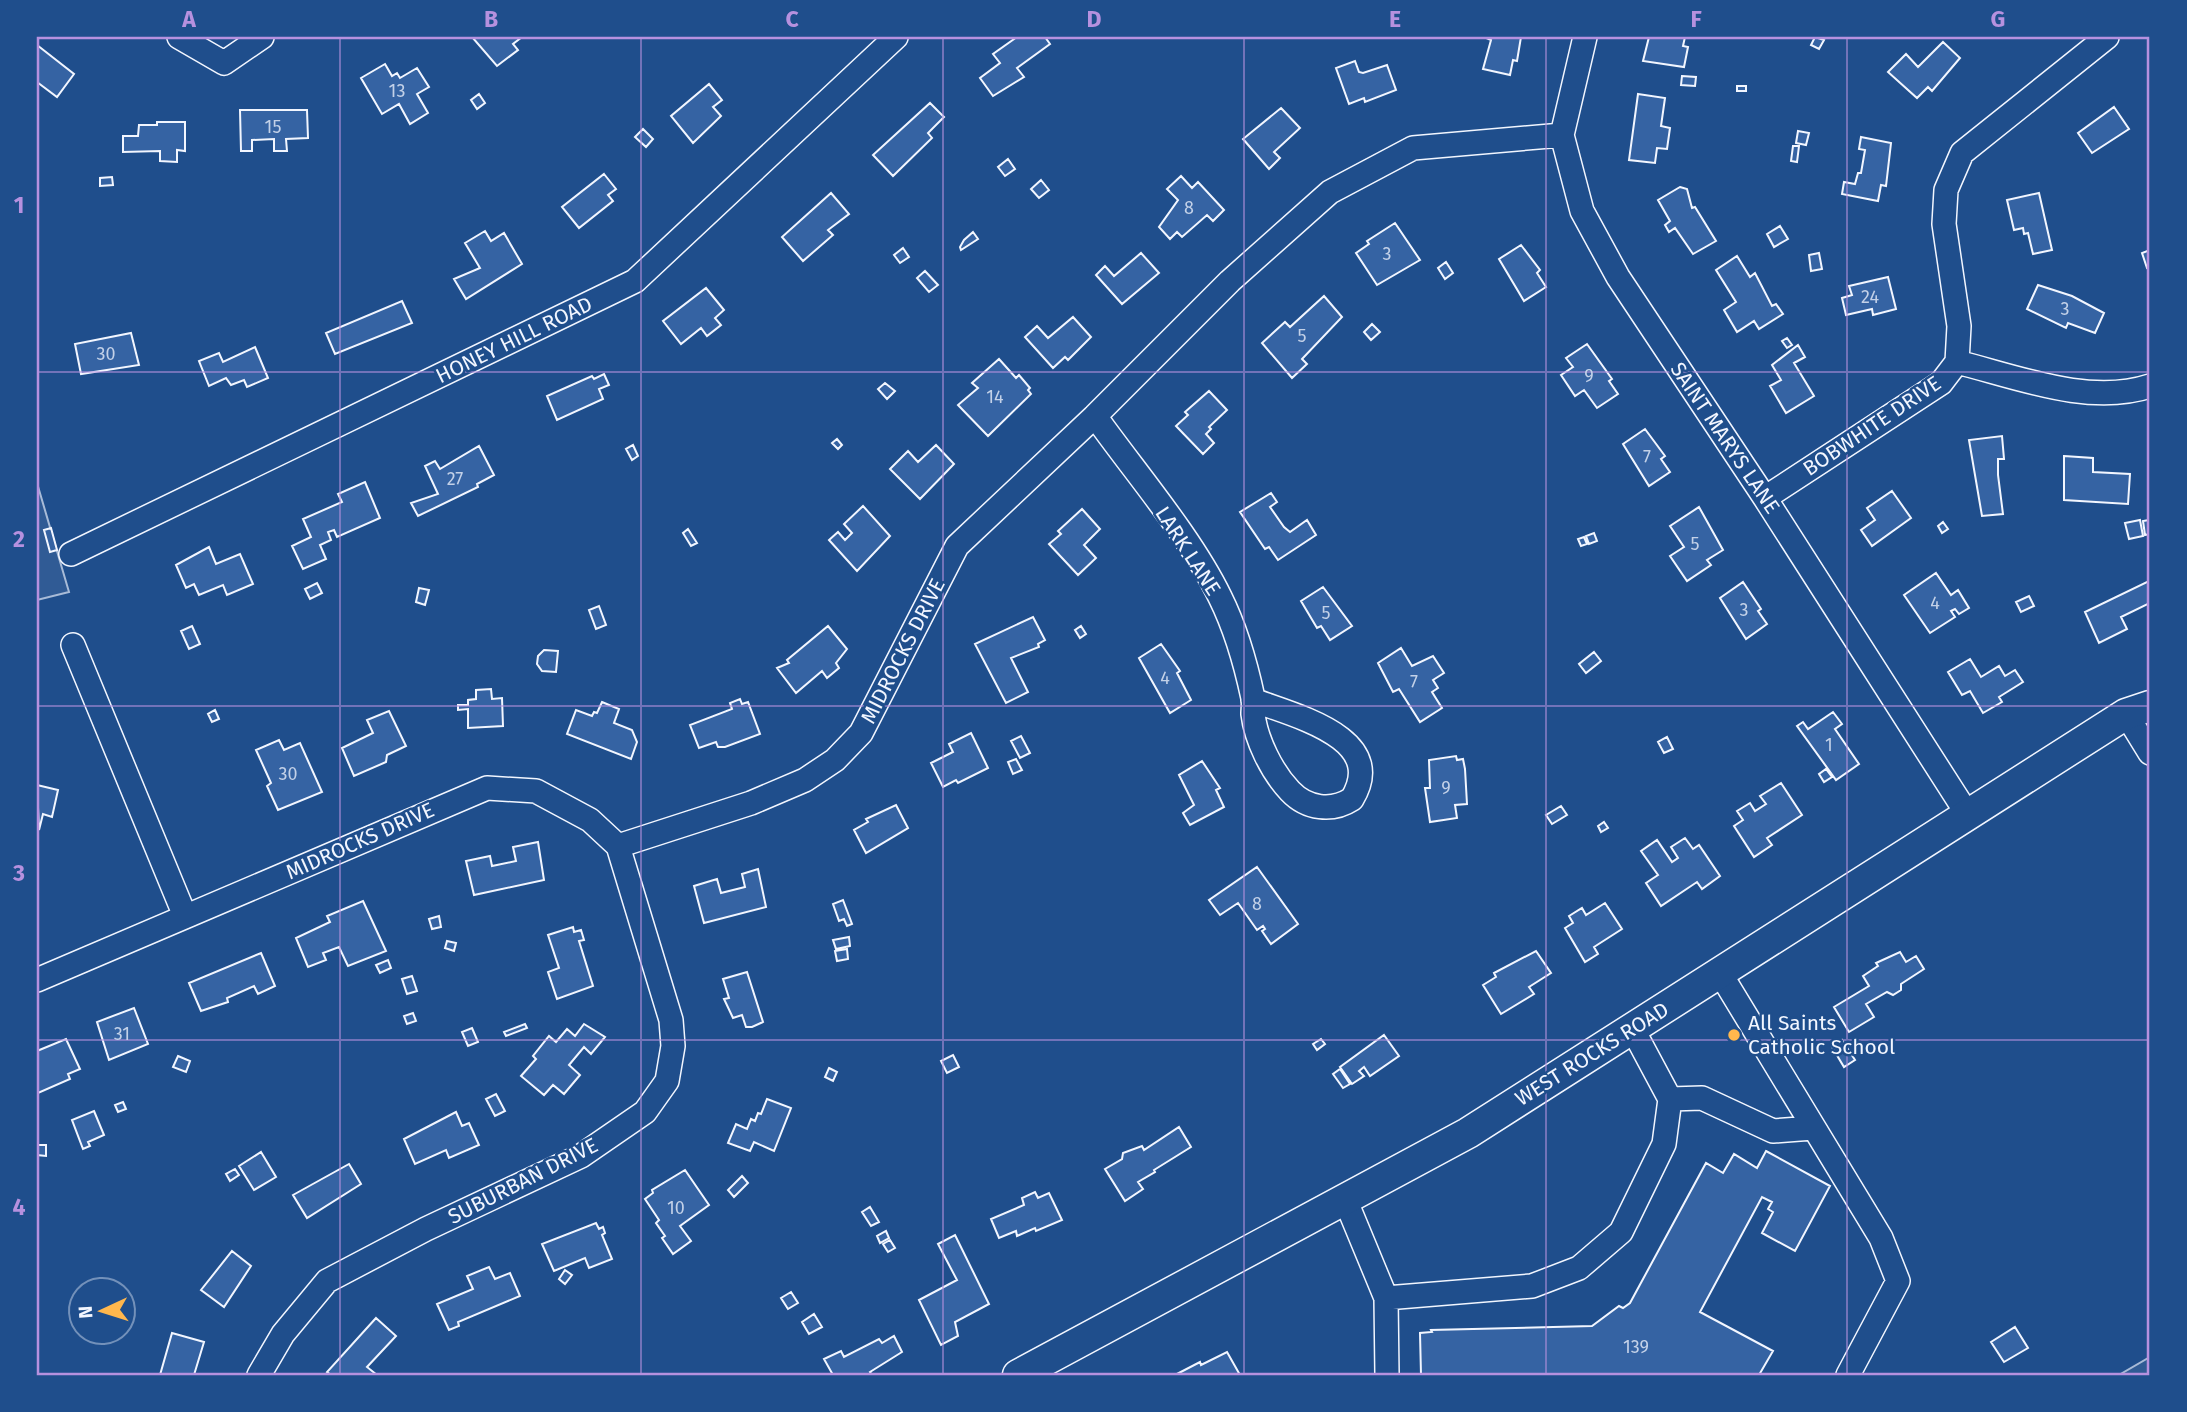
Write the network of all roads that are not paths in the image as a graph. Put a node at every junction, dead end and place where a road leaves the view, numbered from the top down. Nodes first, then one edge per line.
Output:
1 (178, 37) edge
2 (262, 37) edge
3 (896, 37) edge
4 (1585, 37) edge
5 (2106, 37) edge
6 (1562, 135) junction
7 (1957, 362) junction
8 (2150, 386) edge
9 (1094, 416) junction
10 (1765, 498) junction
11 (71, 554) dead end
12 (72, 645) dead end
13 (1253, 700) junction
14 (2138, 710) edge
15 (2150, 753) edge
16 (1968, 815) junction
17 (618, 846) junction
18 (185, 916) junction
19 (1720, 973) junction
20 (37, 980) edge
21 (1632, 1028) junction
22 (1670, 1099) junction
23 (1813, 1128) junction
24 (1345, 1199) junction
25 (1386, 1298) junction
26 (260, 1375) edge
27 (1018, 1375) edge
28 (1387, 1375) edge
29 (1849, 1375) edge

1 - 2 street
3 - 11 street, HONEY HILL ROAD
4 - 6 street, SAINT MARYS LANE
5 - 7 street, BOBWHITE DRIVE
6 - 9 street, MIDROCKS DRIVE
6 - 10 street, SAINT MARYS LANE
7 - 8 street
7 - 10 street, BOBWHITE DRIVE
9 - 13 street, LARK LANE
9 - 17 street, MIDROCKS DRIVE
10 - 16 street, SAINT MARYS LANE
12 - 18 street
13 - 13 street, LARK LANE
14 - 15 street
14 - 16 main road, WEST ROCKS ROAD
16 - 19 main road, WEST ROCKS ROAD
17 - 18 street, MIDROCKS DRIVE
17 - 26 street, SUBURBAN DRIVE
18 - 20 street, MIDROCKS DRIVE
19 - 21 main road, WEST ROCKS ROAD
19 - 23 street
21 - 22 street
21 - 24 main road, WEST ROCKS ROAD
22 - 23 street
22 - 25 street
23 - 29 street
24 - 25 street
24 - 27 main road, WEST ROCKS ROAD
25 - 28 street

